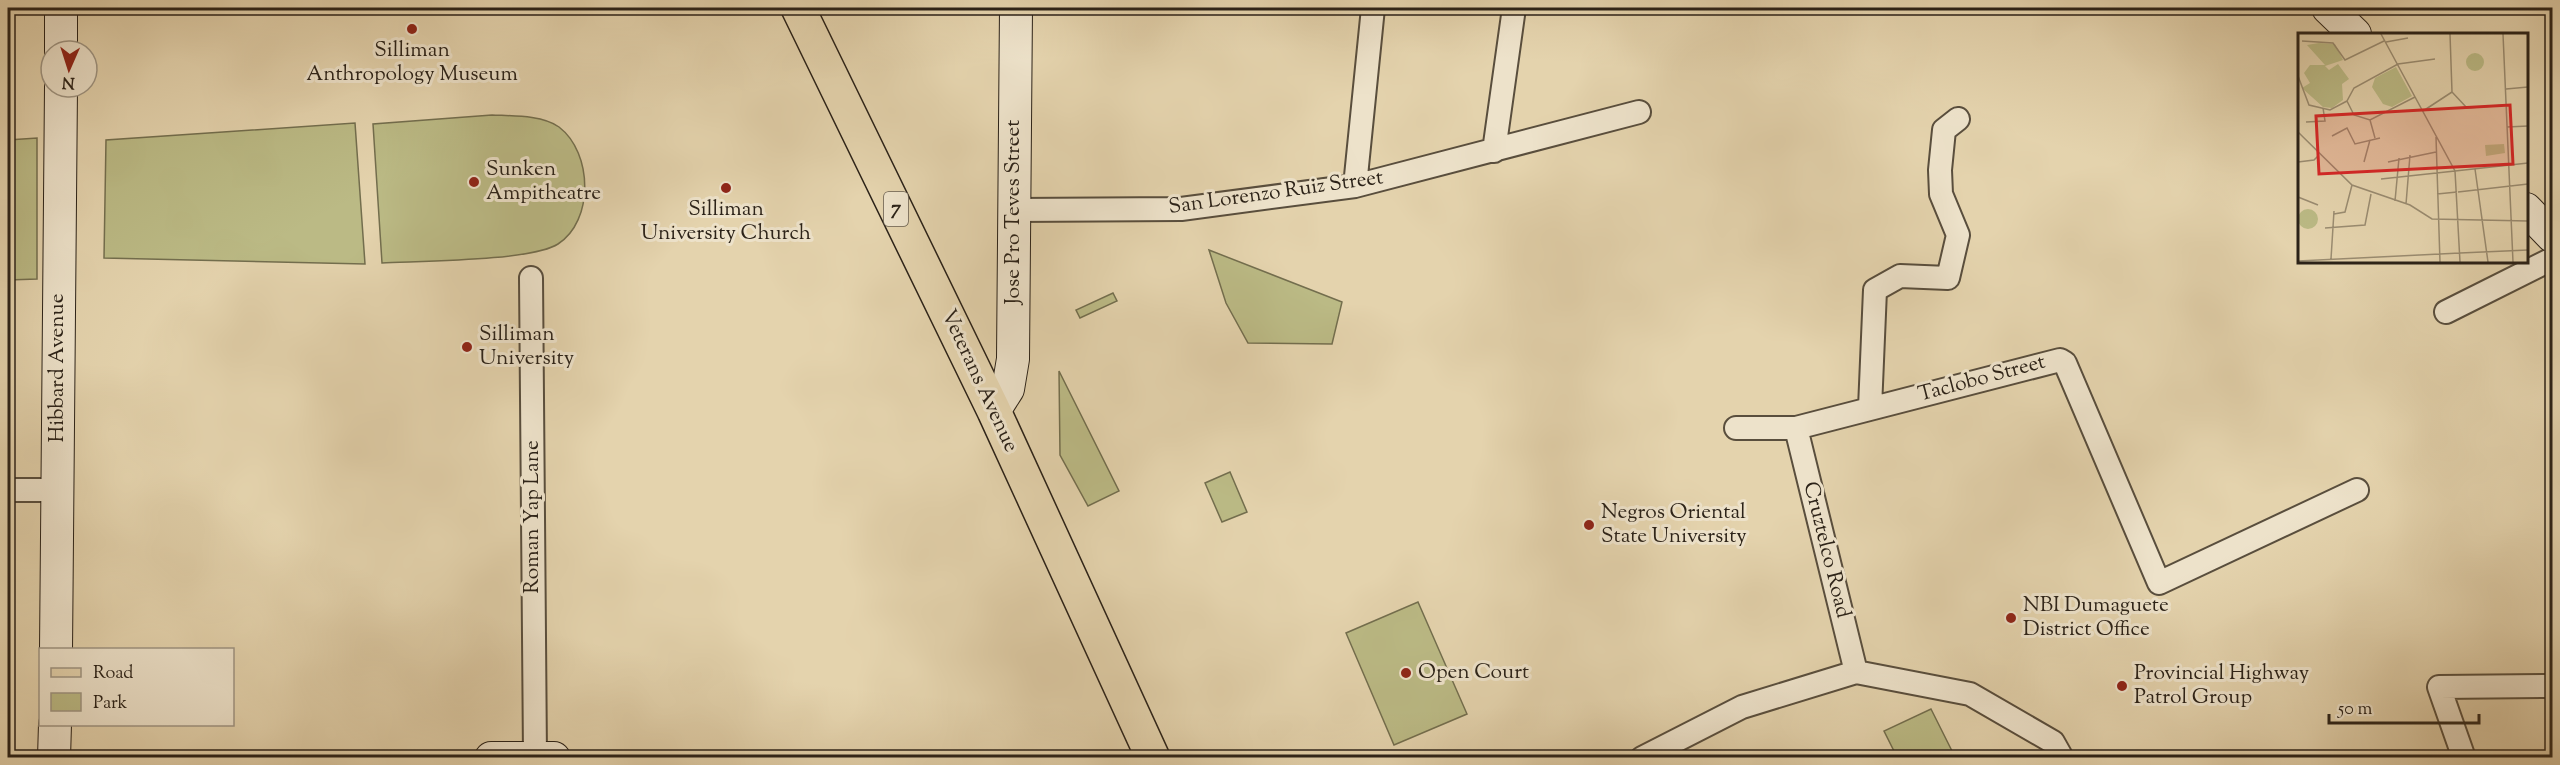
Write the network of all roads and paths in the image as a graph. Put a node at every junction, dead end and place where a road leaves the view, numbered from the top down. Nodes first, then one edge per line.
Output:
1 (61, 8) edge
2 (798, 8) edge
3 (1016, 8) edge
4 (1373, 8) edge
5 (1514, 8) edge
6 (2328, 8) edge
7 (2354, 33) edge
8 (61, 39) edge
9 (61, 99) edge
10 (1639, 112) dead end
11 (1958, 119) dead end
12 (1494, 151) junction
13 (1355, 186) junction
14 (2527, 209) edge
15 (1013, 210) junction
16 (2553, 236) edge
17 (2553, 259) edge
18 (531, 278) dead end
19 (2446, 312) dead end
20 (1870, 408) junction
21 (994, 411) junction
22 (1736, 428) dead end
23 (1796, 428) junction
24 (8, 490) edge
25 (58, 490) junction
26 (2357, 490) dead end
27 (56, 648) edge
28 (1857, 672) junction
29 (2553, 686) edge
30 (55, 726) edge
31 (1145, 756) edge
32 (544, 757) edge
33 (54, 758) edge
34 (491, 758) edge
35 (1642, 758) edge
36 (2062, 758) edge
37 (2464, 758) edge

1 - 8 main road
2 - 21 main road, Veterans Avenue / 7
3 - 15 main road, Jose Pro Teves Street
4 - 13 street
5 - 12 street
6 - 7 main road
9 - 25 main road, Hibbard Avenue
10 - 12 street, San Lorenzo Ruiz Street
11 - 20 street
12 - 13 street, San Lorenzo Ruiz Street
13 - 15 street, San Lorenzo Ruiz Street
14 - 16 main road
15 - 21 main road, Jose Pro Teves Street
17 - 19 street
18 - 32 street, Roman Yap Lane
20 - 23 street, Taclobo Street
20 - 26 street, Taclobo Street
21 - 31 main road, Veterans Avenue / 7
22 - 23 street, Taclobo Street
23 - 28 street, Cruztelco Road
24 - 25 street
25 - 27 main road, Hibbard Avenue
28 - 35 street
28 - 36 street
29 - 37 street
30 - 33 main road
32 - 34 main road

